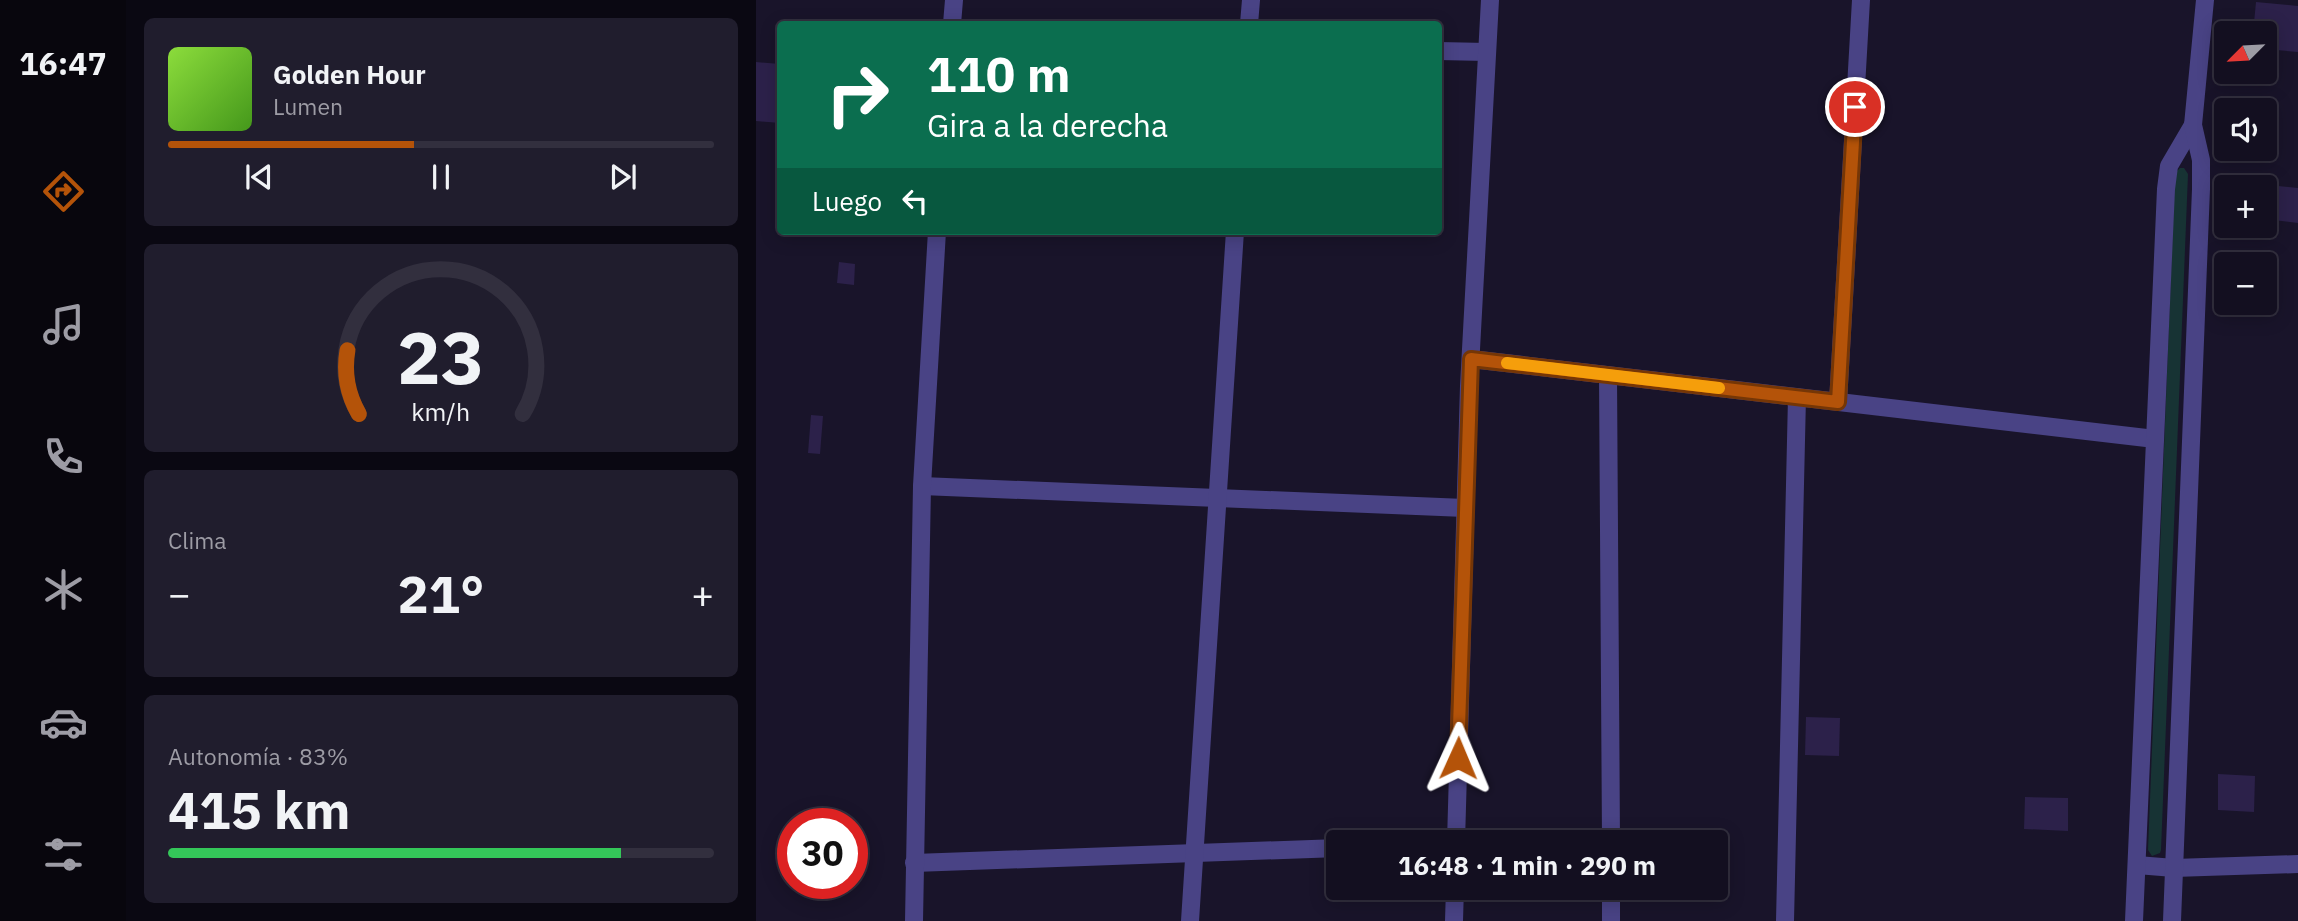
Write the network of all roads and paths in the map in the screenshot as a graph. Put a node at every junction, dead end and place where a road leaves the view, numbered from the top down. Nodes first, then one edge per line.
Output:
1 (954, 0) edge
2 (1251, 0) edge
3 (1490, 0) edge
4 (1861, 0) edge
5 (2205, 0) edge
6 (952, 21) edge
7 (1249, 21) edge
8 (1442, 51) edge
9 (1487, 52) junction
10 (2193, 125) junction
11 (937, 235) edge
12 (1235, 235) edge
13 (1471, 359) junction
14 (1608, 375) junction
15 (1797, 397) junction
16 (1838, 402) junction
17 (2155, 439) junction
18 (922, 486) junction
19 (1216, 498) junction
20 (1465, 508) junction
21 (1456, 830) edge
22 (1611, 830) edge
23 (1326, 848) edge
24 (1194, 853) junction
25 (914, 863) junction
26 (2298, 864) edge
27 (2137, 865) junction
28 (2174, 868) junction
29 (1455, 900) edge
30 (1611, 900) edge
31 (914, 921) edge
32 (1190, 921) edge
33 (1454, 921) edge
34 (1611, 921) edge
35 (1785, 921) edge
36 (2134, 921) edge
37 (2172, 921) edge

1 - 6 street
2 - 7 street
3 - 9 street
4 - 16 street
5 - 10 street
8 - 9 street
9 - 13 street
10 - 17 street
10 - 28 street
11 - 18 street
12 - 19 street
13 - 14 street
13 - 20 street
14 - 15 street
14 - 22 street
15 - 16 street
15 - 35 street
16 - 17 street
17 - 27 street
18 - 19 street
18 - 25 street
19 - 20 street
19 - 24 street
20 - 21 street
23 - 24 street
24 - 25 street
24 - 32 street
25 - 31 street
26 - 28 street
27 - 28 street
27 - 36 street
28 - 37 street
29 - 33 street
30 - 34 street

